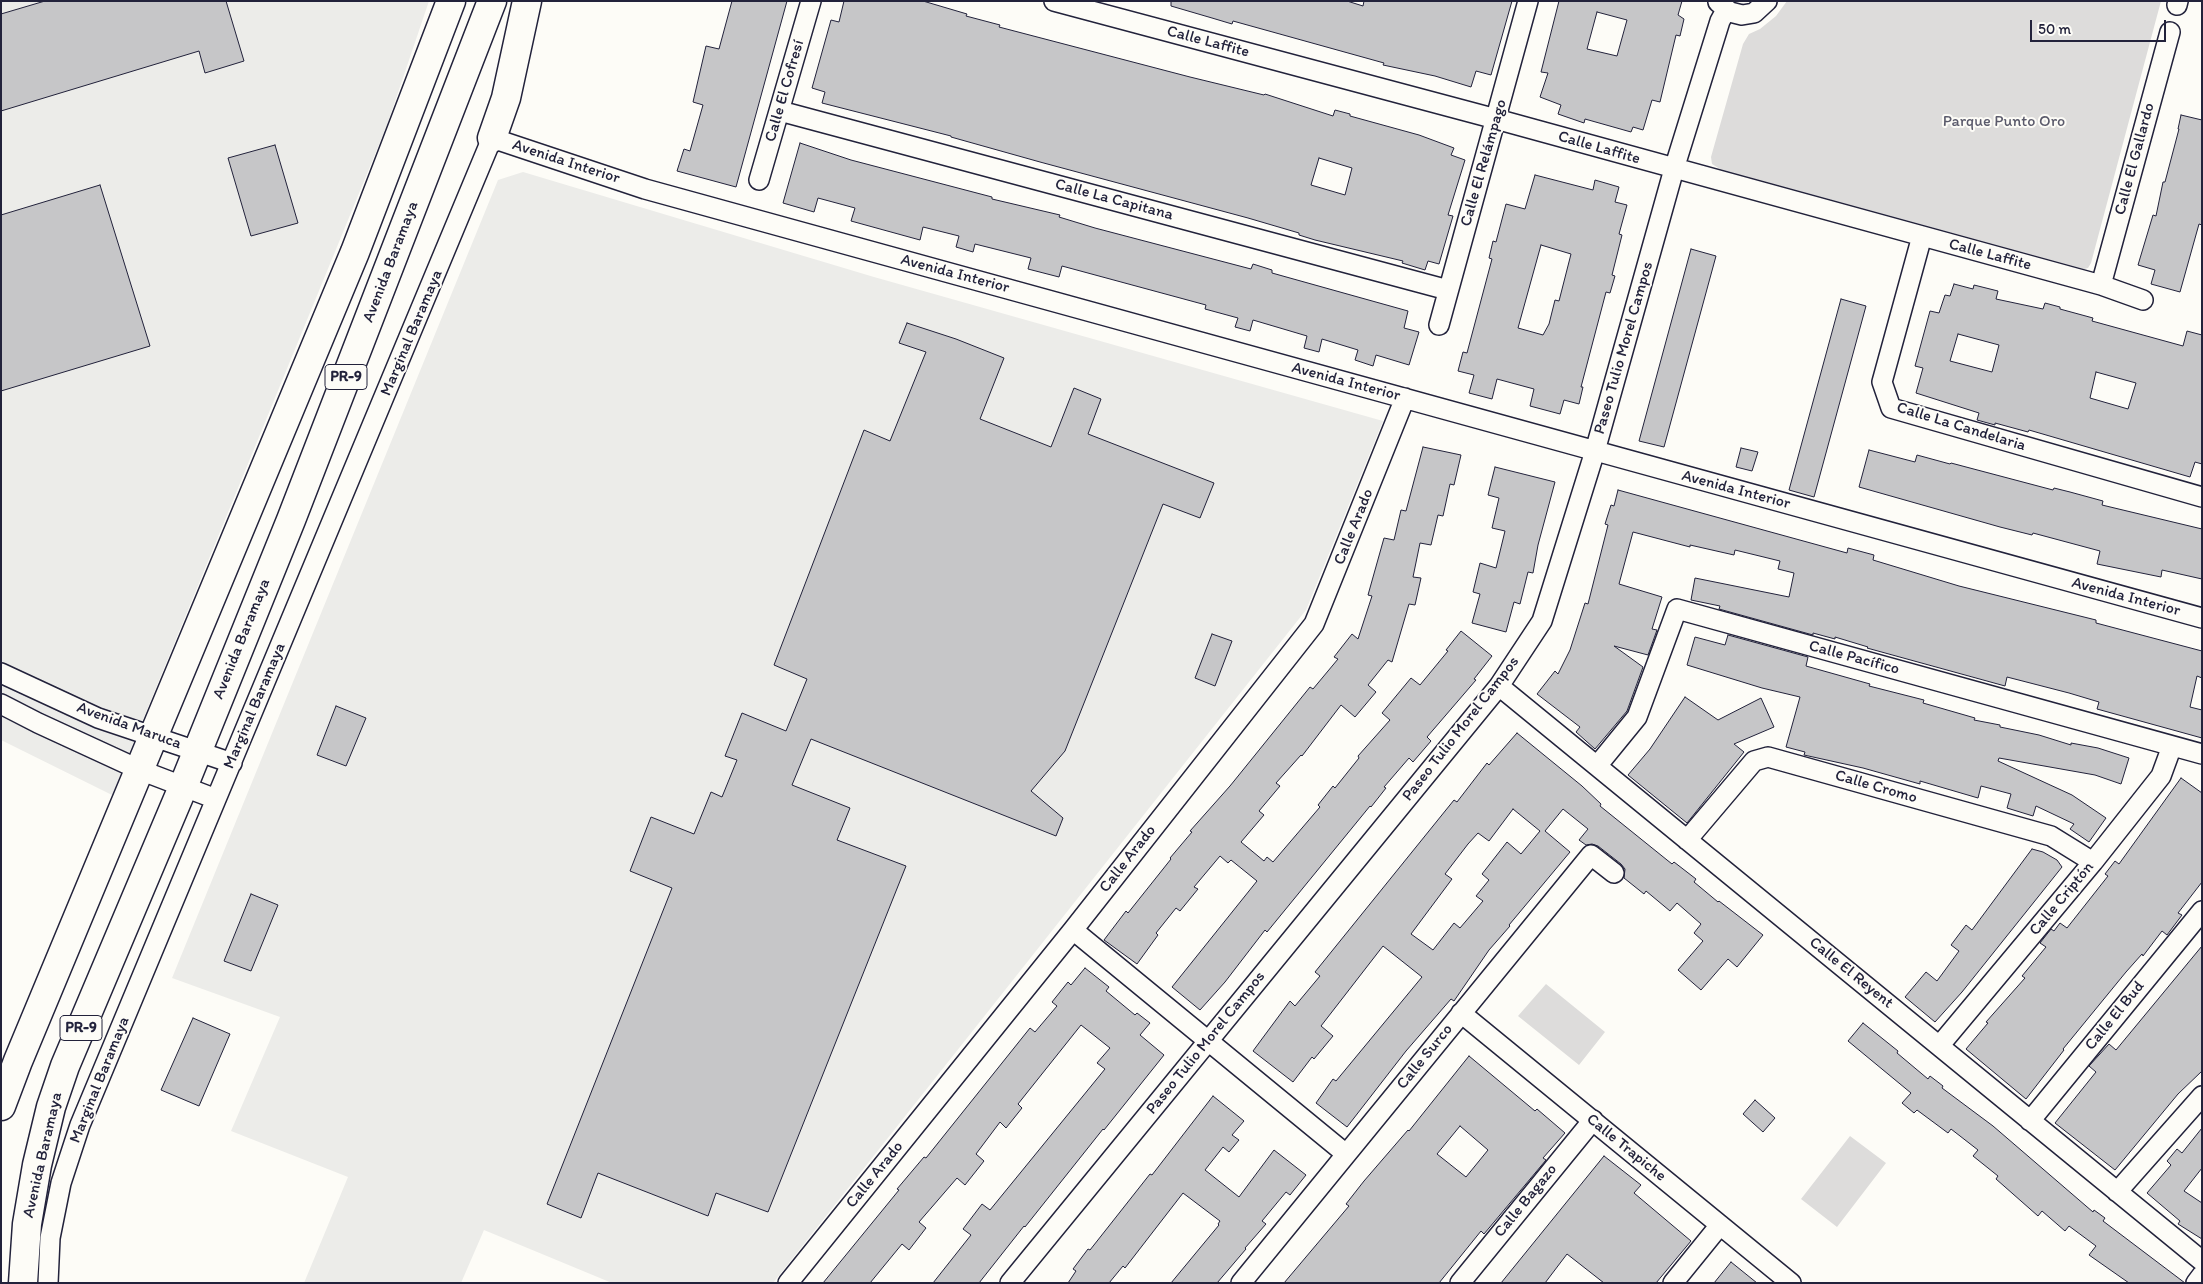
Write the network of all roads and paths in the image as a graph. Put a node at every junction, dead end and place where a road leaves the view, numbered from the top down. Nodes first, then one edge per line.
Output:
1 (451, 1) edge
2 (492, 1) edge
3 (527, 1) edge
4 (811, 1) edge
5 (1054, 1) edge
6 (1528, 1) edge
7 (1767, 1) edge
8 (1722, 5) edge
9 (2170, 32) dead end
10 (780, 111) junction
11 (1496, 119) junction
12 (492, 138) junction
13 (1674, 169) junction
14 (759, 180) dead end
15 (1922, 236) junction
16 (2101, 286) junction
17 (1448, 290) junction
18 (2143, 300) dead end
19 (1439, 325) dead end
20 (1405, 398) junction
21 (1595, 452) junction
22 (2202, 497) edge
23 (2202, 618) edge
24 (1, 673) edge
25 (1499, 686) junction
26 (1, 704) edge
27 (154, 737) junction
28 (2172, 746) junction
29 (197, 750) junction
30 (2202, 754) edge
31 (232, 763) junction
32 (1597, 766) junction
33 (140, 770) junction
34 (183, 787) junction
35 (216, 799) junction
36 (1687, 840) junction
37 (2093, 862) junction
38 (1614, 873) dead end
39 (2202, 911) edge
40 (1073, 930) junction
41 (1462, 1013) junction
42 (1208, 1042) junction
43 (1940, 1045) junction
44 (2202, 1096) edge
45 (1, 1106) edge
46 (1592, 1120) junction
47 (2030, 1121) junction
48 (1346, 1154) junction
49 (2117, 1192) junction
50 (1720, 1225) junction
51 (2202, 1261) edge
52 (2202, 1275) edge
53 (23, 1283) edge
54 (48, 1283) edge
55 (788, 1283) edge
56 (1010, 1283) edge
57 (1241, 1283) edge
58 (1460, 1283) edge
59 (1673, 1283) edge
60 (1791, 1283) edge
61 (2196, 1283) edge

1 - 27 highway, PR-9
2 - 29 highway, Avenida Baramaya / PR-9
3 - 12 highway
4 - 10 street, Calle El Cofresí
5 - 11 street, Calle Laffite
6 - 11 street, Calle El Relámpago
7 - 8 street, Paseo Tulio Morel Campos
8 - 13 street, Paseo Tulio Morel Campos
9 - 16 street, Calle El Gallardo
10 - 14 street, Calle El Cofresí
10 - 17 street, Calle La Capitana
11 - 13 street, Calle Laffite
11 - 17 street, Calle El Relámpago
12 - 20 street, Avenida Interior
12 - 31 street, Marginal Baramaya
13 - 15 street, Calle Laffite
13 - 21 street, Paseo Tulio Morel Campos
15 - 16 street, Calle Laffite
15 - 22 street, Calle La Candelaria
16 - 18 street, Calle Laffite
17 - 19 street, Calle El Relámpago
20 - 21 street, Avenida Interior
20 - 40 street, Calle Arado
21 - 23 street, Avenida Interior
21 - 25 street, Paseo Tulio Morel Campos
24 - 27 street, Avenida Maruca
25 - 32 street, Calle El Reyent
25 - 42 street, Paseo Tulio Morel Campos
26 - 33 street, Avenida Maruca
27 - 29 street, Avenida Maruca
27 - 33 highway, PR-9
28 - 30 street, Calle Pacífico
28 - 32 street, Calle Pacífico
28 - 37 street, Calle Criptón
29 - 31 street, Avenida Maruca
29 - 34 highway, Avenida Baramaya / PR-9
31 - 35 street, Marginal Baramaya
32 - 36 street, Calle El Reyent
33 - 34 street, Avenida Maruca
33 - 45 highway, PR-9
34 - 35 street, Avenida Maruca
34 - 53 highway, Avenida Baramaya / PR-9
35 - 54 street, Marginal Baramaya
36 - 37 street, Calle Cromo
36 - 43 street, Calle El Reyent
37 - 43 street, Calle Criptón
38 - 41 street, Calle Surco
39 - 47 street, Calle El Bud
40 - 42 street
40 - 55 street, Calle Arado
41 - 46 street, Calle Trapiche
41 - 48 street, Calle Surco
42 - 48 street
42 - 56 street, Paseo Tulio Morel Campos
43 - 47 street, Calle El Reyent
44 - 49 street
46 - 50 street, Calle Trapiche
46 - 58 street, Calle Bagazo
47 - 49 street, Calle El Reyent
48 - 57 street, Calle Surco
49 - 51 street, Calle El Reyent
50 - 59 street
50 - 60 street, Calle Trapiche
52 - 61 street

